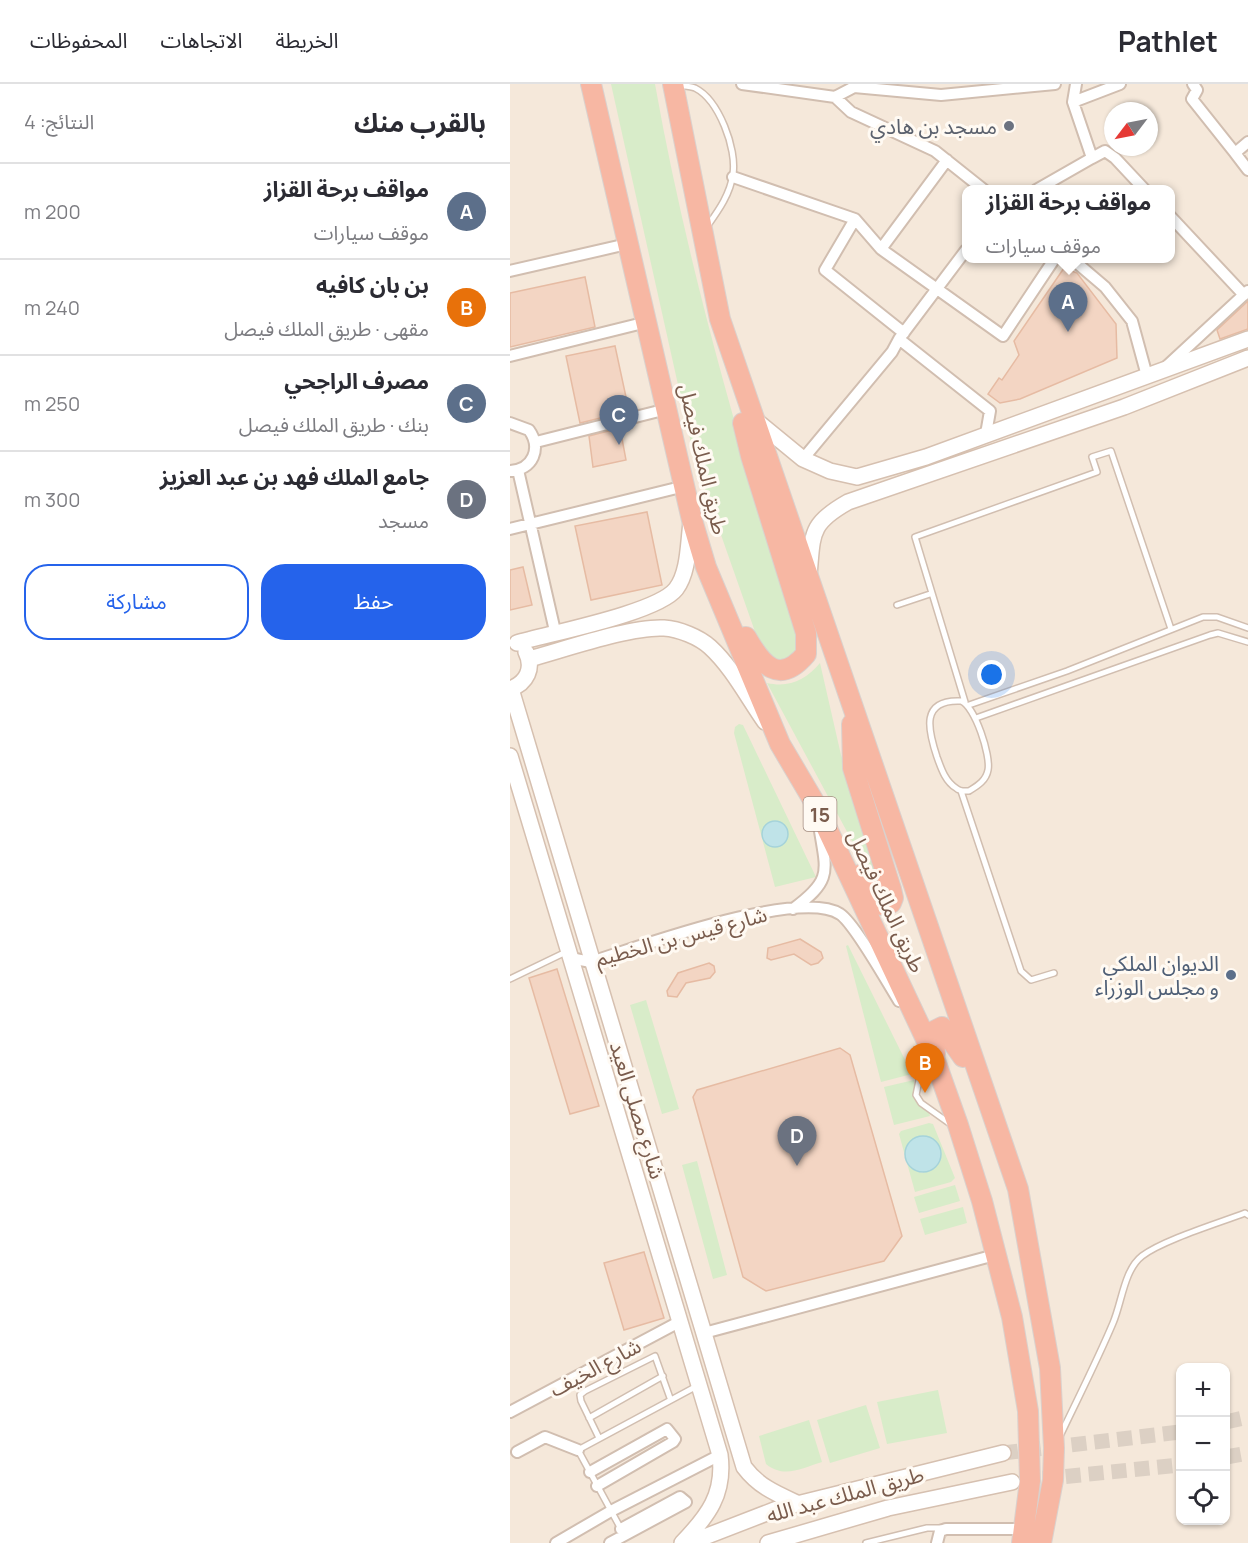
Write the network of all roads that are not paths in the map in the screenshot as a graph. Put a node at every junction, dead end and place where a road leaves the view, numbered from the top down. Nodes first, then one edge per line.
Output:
1 (591, 84) edge
2 (673, 84) edge
3 (742, 84) edge
4 (1055, 84) edge
5 (1076, 84) edge
6 (1119, 84) edge
7 (1193, 84) edge
8 (1019, 86) edge
9 (926, 89) edge
10 (835, 97) junction
11 (1073, 102) junction
12 (1248, 142) edge
13 (1235, 153) junction
14 (1092, 158) junction
15 (947, 160) junction
16 (1248, 170) edge
17 (733, 177) junction
18 (979, 185) edge
19 (1043, 185) edge
20 (1141, 185) edge
21 (855, 219) junction
22 (1175, 221) edge
23 (702, 234) junction
24 (627, 244) junction
25 (881, 249) junction
26 (962, 256) edge
27 (1052, 263) edge
28 (1077, 263) edge
29 (510, 271) edge
30 (938, 289) junction
31 (1246, 293) edge
32 (720, 319) junction
33 (647, 322) junction
34 (902, 336) junction
35 (1248, 339) edge
36 (510, 356) edge
37 (1248, 358) edge
38 (1154, 374) junction
39 (668, 409) junction
40 (753, 418) junction
41 (510, 423) edge
42 (986, 434) junction
43 (536, 442) junction
44 (803, 459) junction
45 (514, 471) edge
46 (684, 486) junction
47 (692, 520) junction
48 (529, 524) junction
49 (510, 529) edge
50 (706, 567) junction
51 (809, 578) junction
52 (930, 594) junction
53 (897, 605) dead end
54 (1248, 628) edge
55 (1171, 629) junction
56 (555, 632) junction
57 (513, 642) edge
58 (1248, 642) edge
59 (529, 659) junction
60 (511, 689) edge
61 (851, 704) junction
62 (967, 704) junction
63 (976, 718) junction
64 (780, 744) junction
65 (510, 756) edge
66 (961, 791) junction
67 (816, 806) junction
68 (825, 825) junction
69 (792, 909) junction
70 (569, 955) junction
71 (591, 962) junction
72 (1054, 973) dead end
73 (510, 979) edge
74 (924, 1038) junction
75 (936, 1064) junction
76 (990, 1110) junction
77 (962, 1135) junction
78 (1248, 1215) edge
79 (995, 1255) junction
80 (679, 1322) junction
81 (704, 1333) junction
82 (663, 1376) junction
83 (698, 1385) junction
84 (670, 1398) junction
85 (510, 1412) edge
86 (589, 1418) junction
87 (733, 1430) junction
88 (713, 1433) junction
89 (599, 1438) junction
90 (1054, 1448) junction
91 (578, 1450) junction
92 (517, 1452) dead end
93 (1003, 1453) tunnel mouth
94 (720, 1455) junction
95 (590, 1472) junction
96 (1011, 1482) tunnel mouth
97 (597, 1486) junction
98 (799, 1504) junction
99 (611, 1511) junction
100 (946, 1528) junction
101 (623, 1532) junction
102 (1023, 1536) edge
103 (796, 1537) edge
104 (556, 1543) edge
105 (610, 1543) edge
106 (682, 1543) edge
107 (689, 1543) edge
108 (768, 1543) edge
109 (866, 1543) edge
110 (937, 1543) edge
111 (1041, 1543) edge

1 - 24 highway, طريق الملك فيصل / 15
2 - 17 lane
2 - 23 highway, طريق الملك فيصل
3 - 10 street
4 - 8 street
5 - 11 street
6 - 11 street
7 - 13 street
8 - 9 street
9 - 10 street
10 - 15 street
11 - 14 street
12 - 13 street
13 - 16 street
14 - 19 street
14 - 20 street
15 - 18 street
15 - 25 street
17 - 21 street
17 - 23 lane
21 - 25 street
21 - 34 street
22 - 31 street
23 - 32 highway, طريق الملك فيصل
24 - 29 street
24 - 33 highway, طريق الملك فيصل / 15
25 - 30 street
26 - 30 street
27 - 30 street
28 - 38 street
30 - 34 street
31 - 38 street
32 - 40 highway, طريق الملك فيصل
32 - 50 highway
33 - 36 street
33 - 39 highway, طريق الملك فيصل / 15
34 - 42 street
34 - 44 street
35 - 38 street
37 - 51 street
38 - 42 street
39 - 43 street
39 - 46 highway, طريق الملك فيصل / 15
40 - 44 street
40 - 51 highway, طريق الملك فيصل
41 - 43 street
42 - 44 street
43 - 45 street
45 - 48 street
46 - 47 highway, طريق الملك فيصل / 15
46 - 48 street
47 - 50 highway, طريق الملك فيصل / 15
47 - 56 street
48 - 49 street
48 - 56 street
50 - 64 highway, طريق الملك فيصل / 15
51 - 61 highway, طريق الملك فيصل
52 - 53 lane
52 - 55 lane
52 - 62 lane
54 - 55 lane
55 - 62 lane
56 - 57 street
57 - 59 street
58 - 63 lane
59 - 60 street
59 - 64 street
60 - 71 street, شارع مصلى العيد
61 - 68 highway
61 - 76 highway, طريق الملك فيصل
62 - 63 lane
62 - 66 lane
63 - 66 lane
64 - 67 highway, طريق الملك فيصل / 15
65 - 70 street, شارع مصلى العيد
66 - 72 lane
67 - 68 highway, طريق الملك فيصل / 15
67 - 69 street, شارع قيس بن الخطيم
68 - 74 highway, طريق الملك فيصل / 15
69 - 71 street, شارع قيس بن الخطيم
69 - 74 street, شارع قيس بن الخطيم
70 - 71 street, شارع قيس بن الخطيم
70 - 73 lane
70 - 80 street, شارع مصلى العيد
71 - 81 street, شارع مصلى العيد
74 - 75 highway, طريق الملك فيصل / 15
74 - 77 lane
75 - 76 highway
75 - 77 highway, طريق الملك فيصل / 15
76 - 90 highway, طريق الملك فيصل
77 - 79 highway, طريق الملك فيصل / 15
78 - 90 lane
79 - 81 street
79 - 102 highway, طريق الملك فيصل / 15
80 - 83 street, شارع مصلى العيد
80 - 85 street, شارع الخيف
81 - 87 street, شارع مصلى العيد
82 - 84 lane
82 - 86 lane
82 - 86 lane
83 - 84 lane
83 - 88 street, شارع مصلى العيد
84 - 89 lane
86 - 89 lane
87 - 88 street
87 - 98 street, شارع مصلى العيد
88 - 94 street, شارع مصلى العيد
89 - 91 lane
90 - 111 highway, طريق الملك فيصل
91 - 92 street
91 - 95 lane
93 - 98 street, طريق الملك عبد الله
94 - 99 street
94 - 106 street, شارع مصلى العيد
95 - 97 lane
95 - 97 street
96 - 103 street, طريق الملك عبد الله
97 - 99 lane
98 - 107 street, طريق الملك عبد الله
99 - 101 lane
99 - 104 street
100 - 102 street
100 - 109 lane
100 - 110 street
101 - 101 street
101 - 105 street
103 - 108 street, طريق الملك عبد الله

